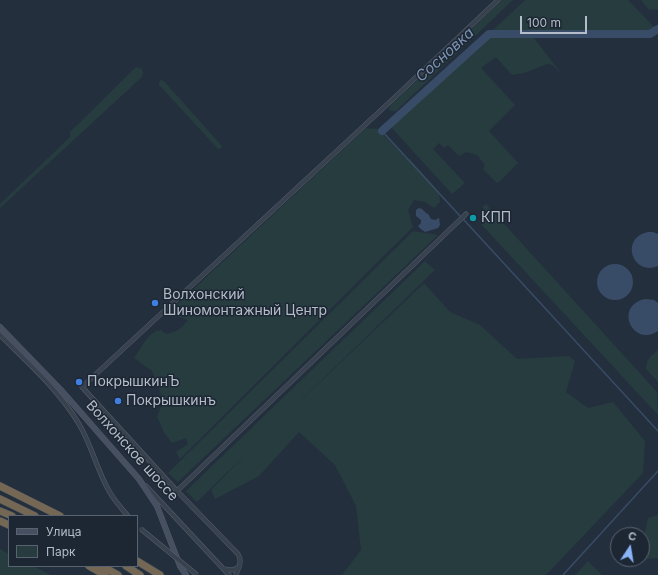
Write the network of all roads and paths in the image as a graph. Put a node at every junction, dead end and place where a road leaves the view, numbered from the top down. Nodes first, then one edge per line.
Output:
1 (498, 0) edge
2 (466, 214) dead end
3 (0, 327) edge
4 (0, 335) edge
5 (139, 479) junction
6 (0, 482) edge
7 (0, 486) edge
8 (177, 491) junction
9 (20, 496) junction
10 (0, 500) edge
11 (0, 511) edge
12 (10, 515) edge
13 (33, 515) edge
14 (58, 515) edge
15 (127, 515) edge
16 (138, 526) edge
17 (138, 562) edge
18 (91, 567) edge
19 (104, 567) edge
20 (128, 567) edge
21 (239, 567) junction
22 (223, 569) junction
23 (105, 575) edge
24 (118, 575) edge
25 (140, 575) edge
26 (160, 575) edge
27 (186, 575) edge
28 (197, 575) edge
29 (229, 575) edge
30 (236, 575) edge

1 - 8 street
2 - 8 street
3 - 5 main road, Волхонское шоссе
4 - 15 street, Волхонское шоссе
5 - 22 street, Волхонское шоссе
5 - 27 main road
6 - 9 street
7 - 9 highway
8 - 21 street
9 - 14 highway
10 - 13 highway
11 - 12 highway
16 - 28 street, bridge
17 - 26 highway
18 - 23 highway
19 - 24 highway
20 - 25 highway
21 - 22 street
21 - 30 street
22 - 29 street, Волхонское шоссе

